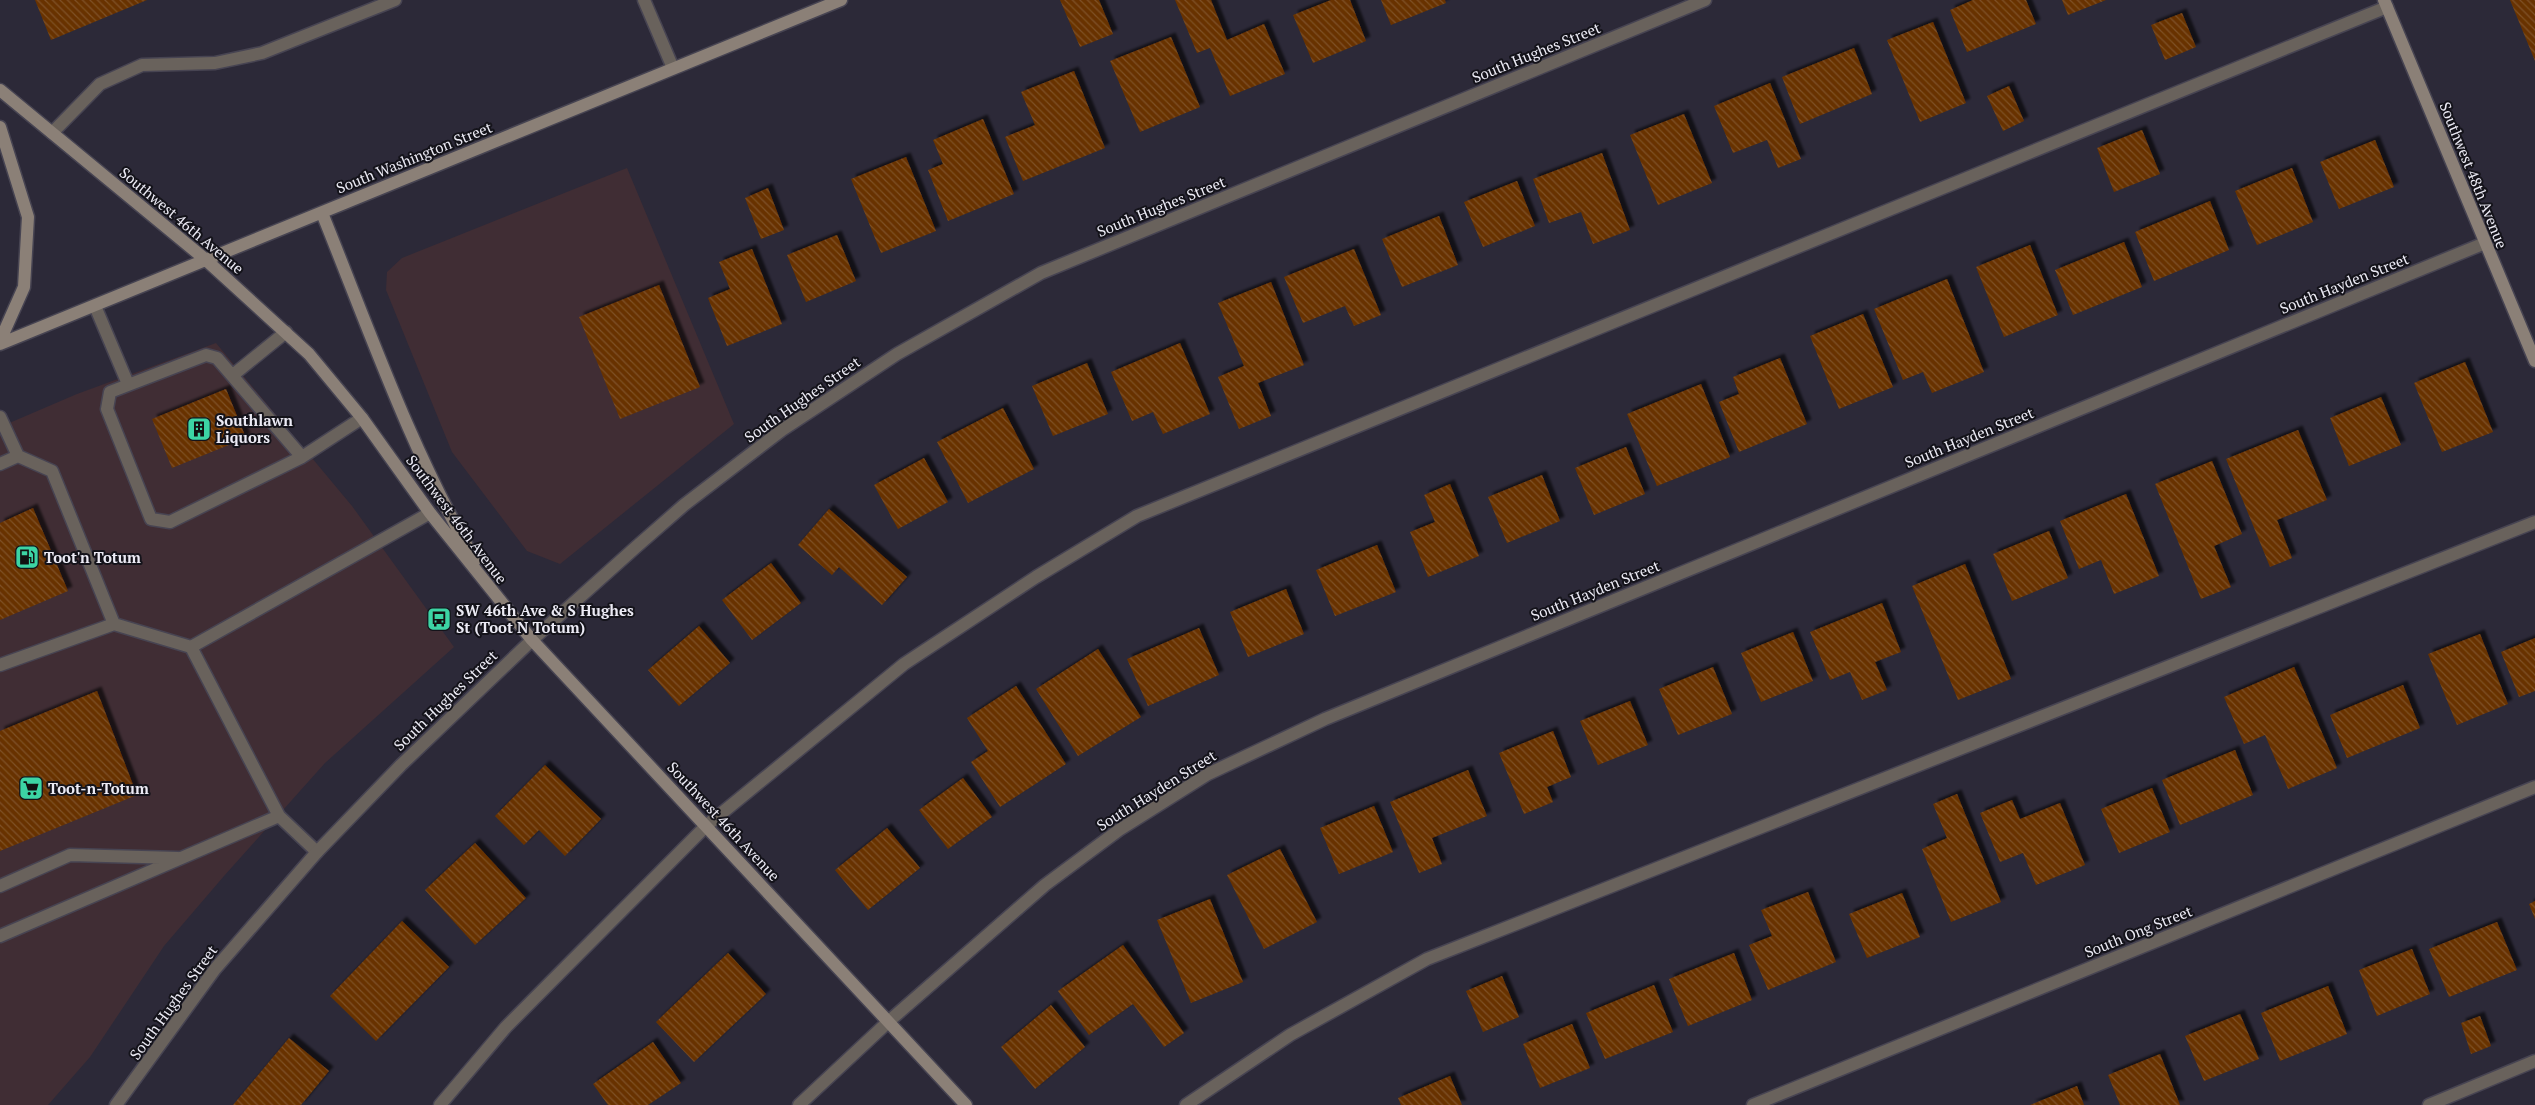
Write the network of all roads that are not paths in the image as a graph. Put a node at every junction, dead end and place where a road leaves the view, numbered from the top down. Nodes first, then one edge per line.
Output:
1 (395, 0) edge
2 (644, 0) edge
3 (841, 0) edge
4 (1705, 0) edge
5 (2386, 4) edge
6 (673, 68) junction
7 (0, 90) edge
8 (0, 128) edge
9 (52, 133) junction
10 (322, 213) junction
11 (2484, 243) junction
12 (206, 260) junction
13 (94, 306) junction
14 (286, 332) junction
15 (0, 343) edge
16 (2535, 361) edge
17 (233, 375) junction
18 (128, 384) junction
19 (0, 417) edge
20 (362, 418) junction
21 (18, 456) junction
22 (302, 457) junction
23 (0, 464) edge
24 (430, 513) junction
25 (2535, 522) edge
26 (500, 600) junction
27 (114, 624) junction
28 (532, 640) junction
29 (191, 647) junction
30 (0, 665) edge
31 (2535, 787) edge
32 (279, 816) junction
33 (706, 826) junction
34 (317, 852) junction
35 (183, 859) junction
36 (0, 886) edge
37 (0, 936) edge
38 (888, 1022) junction
39 (2535, 1061) edge
40 (116, 1105) edge
41 (440, 1105) edge
42 (799, 1105) edge
43 (966, 1105) edge
44 (1186, 1105) edge
45 (1753, 1105) edge
46 (2429, 1105) edge

1 - 9 street
2 - 6 street
3 - 6 main road, South Washington Street
4 - 28 street, South Hughes Street
5 - 11 main road, Southwest 48th Avenue
5 - 33 street
6 - 10 main road, South Washington Street
7 - 9 main road, Southwest 46th Avenue
8 - 15 main road
9 - 12 main road, Southwest 46th Avenue
10 - 12 main road, South Washington Street
10 - 26 main road
11 - 16 main road, Southwest 48th Avenue
11 - 38 street, South Hayden Street
12 - 13 main road, South Washington Street
12 - 14 main road, Southwest 46th Avenue
13 - 15 main road, South Washington Street
13 - 18 street
14 - 17 street
14 - 20 main road, Southwest 46th Avenue
17 - 18 street
17 - 22 street
18 - 22 street
19 - 21 street
20 - 22 street
20 - 24 main road, Southwest 46th Avenue
21 - 23 street
21 - 27 street
24 - 26 main road, Southwest 46th Avenue
24 - 29 street
25 - 44 street
26 - 28 main road, Southwest 46th Avenue
27 - 29 street
27 - 30 street
28 - 33 main road, Southwest 46th Avenue
28 - 34 street, South Hughes Street
29 - 32 street
31 - 45 street, South Ong Street
32 - 34 street
32 - 35 street
33 - 38 main road, Southwest 46th Avenue
33 - 41 street
34 - 40 street, South Hughes Street
35 - 36 street
35 - 37 street
38 - 42 street, South Hayden Street
38 - 43 main road, Southwest 46th Avenue
39 - 46 street

